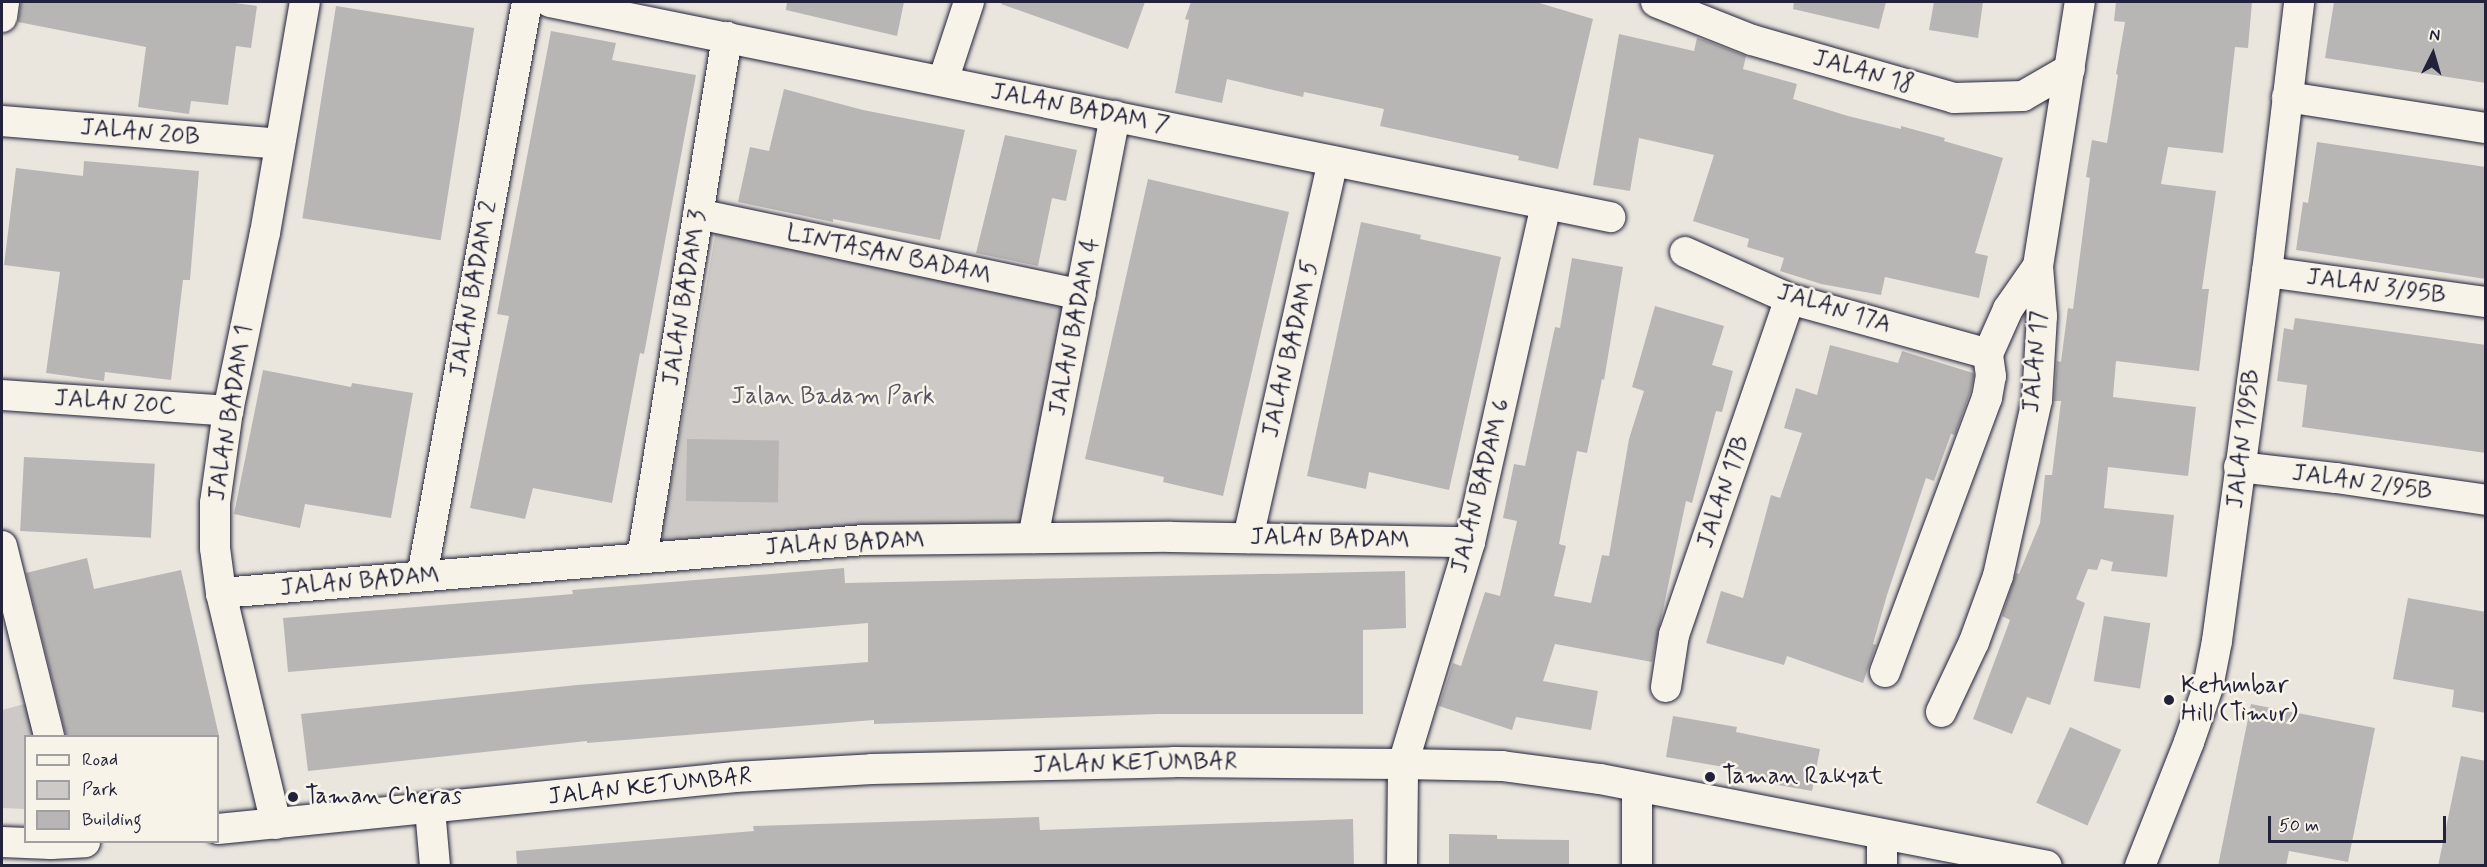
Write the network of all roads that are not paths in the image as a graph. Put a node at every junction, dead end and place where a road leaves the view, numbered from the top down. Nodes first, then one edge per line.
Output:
1 (4, 2) edge
2 (305, 2) edge
3 (527, 2) edge
4 (550, 2) edge
5 (969, 2) edge
6 (1656, 2) edge
7 (2080, 2) edge
8 (2299, 2) edge
9 (2, 17) edge
10 (727, 37) junction
11 (2070, 69) junction
12 (943, 81) junction
13 (2287, 97) junction
14 (1115, 116) junction
15 (2, 122) edge
16 (2486, 128) edge
17 (279, 144) junction
18 (1333, 160) junction
19 (1546, 204) junction
20 (698, 214) junction
21 (1610, 217) dead end
22 (1685, 252) dead end
23 (2038, 266) junction
24 (2267, 272) junction
25 (1081, 295) junction
26 (1790, 299) junction
27 (2486, 302) edge
28 (1988, 354) junction
29 (2, 395) edge
30 (228, 411) junction
31 (2239, 467) junction
32 (2486, 500) edge
33 (1033, 538) junction
34 (1248, 538) junction
35 (1470, 542) junction
36 (2, 546) edge
37 (642, 558) junction
38 (422, 576) junction
39 (221, 593) junction
40 (1886, 672) dead end
41 (1666, 687) dead end
42 (1941, 712) dead end
43 (49, 735) edge
44 (1403, 764) junction
45 (1637, 787) junction
46 (430, 809) junction
47 (276, 824) junction
48 (219, 829) edge
49 (1882, 836) junction
50 (2, 842) edge
51 (24, 842) edge
52 (435, 866) edge
53 (1402, 866) edge
54 (1636, 866) edge
55 (1882, 866) edge
56 (2047, 866) edge
57 (2140, 866) edge

1 - 9 street
2 - 17 street, JALAN BADAM 1
3 - 38 street, JALAN BADAM 2
4 - 10 street, JALAN BADAM 7
5 - 12 street
6 - 11 street, JALAN 18
7 - 11 street, JALAN 17
8 - 13 street, JALAN 1/95B
10 - 12 street, JALAN BADAM 7
10 - 20 street, JALAN BADAM 3
11 - 23 street, JALAN 17
12 - 14 street, JALAN BADAM 7
13 - 16 street
13 - 24 street, JALAN 1/95B
14 - 18 street, JALAN BADAM 7
14 - 25 street, JALAN BADAM 4
15 - 17 street, JALAN 20B
17 - 30 street, JALAN BADAM 1
18 - 19 street, JALAN BADAM 7
18 - 34 street, JALAN BADAM 5
19 - 21 street, JALAN BADAM 7
19 - 35 street, JALAN BADAM 6
20 - 25 street, LINTASAN BADAM
20 - 37 street, JALAN BADAM 3
22 - 26 street, JALAN 17A
23 - 28 street
23 - 42 street, JALAN 17
24 - 27 street, JALAN 3/95B
24 - 31 street, JALAN 1/95B
25 - 33 street, JALAN BADAM 4
26 - 28 street, JALAN 17A
26 - 41 street, JALAN 17B
28 - 40 street
29 - 30 street, JALAN 20C
30 - 39 street, JALAN BADAM 1
31 - 32 street, JALAN 2/95B
31 - 57 street, JALAN 1/95B
33 - 34 street, JALAN BADAM
33 - 37 street, JALAN BADAM
34 - 35 street, JALAN BADAM
35 - 44 street, JALAN BADAM 6
36 - 43 street
37 - 38 street, JALAN BADAM
38 - 39 street, JALAN BADAM
39 - 47 street, JALAN BADAM 1
44 - 45 street, JALAN KETUMBAR
44 - 46 street, JALAN KETUMBAR
44 - 53 street, JALAN BADAM 6
45 - 49 street, JALAN KETUMBAR
45 - 54 street
46 - 47 street, JALAN KETUMBAR
46 - 52 street
47 - 48 street, JALAN KETUMBAR
49 - 55 street
49 - 56 street, JALAN KETUMBAR
50 - 51 street

